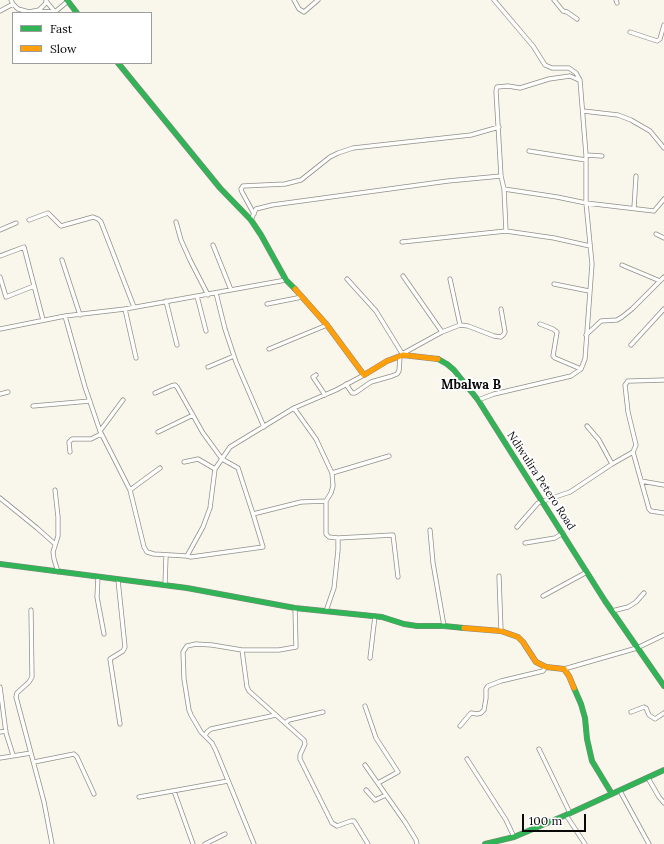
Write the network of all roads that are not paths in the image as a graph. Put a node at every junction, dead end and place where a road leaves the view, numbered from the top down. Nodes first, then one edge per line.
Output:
1 (46, 0) edge
2 (294, 0) edge
3 (318, 0) edge
4 (494, 0) edge
5 (554, 0) edge
6 (67, 1) edge
7 (12, 2) edge
8 (0, 11) edge
9 (37, 11) junction
10 (55, 12) junction
11 (76, 12) edge
12 (577, 19) dead end
13 (664, 25) edge
14 (630, 32) dead end
15 (119, 64) edge
16 (580, 80) junction
17 (583, 111) junction
18 (499, 127) junction
19 (664, 148) edge
20 (529, 151) dead end
21 (586, 155) junction
22 (602, 156) dead end
23 (586, 160) junction
24 (501, 176) junction
25 (636, 176) dead end
26 (504, 189) junction
27 (664, 199) edge
28 (586, 203) junction
29 (634, 208) junction
30 (254, 214) junction
31 (29, 220) dead end
32 (251, 220) junction
33 (176, 222) dead end
34 (16, 223) dead end
35 (0, 230) edge
36 (506, 231) junction
37 (656, 234) dead end
38 (664, 238) edge
39 (402, 242) dead end
40 (213, 245) dead end
41 (590, 246) junction
42 (0, 256) edge
43 (62, 260) dead end
44 (622, 265) dead end
45 (403, 276) dead end
46 (0, 277) edge
47 (664, 277) edge
48 (347, 279) dead end
49 (450, 279) dead end
50 (286, 280) junction
51 (660, 281) junction
52 (554, 284) dead end
53 (34, 286) junction
54 (231, 290) junction
55 (589, 292) junction
56 (216, 293) junction
57 (208, 295) junction
58 (197, 296) junction
59 (303, 297) junction
60 (166, 301) junction
61 (267, 304) dead end
62 (134, 307) junction
63 (125, 309) junction
64 (501, 309) dead end
65 (664, 309) edge
66 (80, 315) junction
67 (65, 316) junction
68 (43, 320) junction
69 (327, 324) junction
70 (540, 324) dead end
71 (460, 325) junction
72 (0, 330) edge
73 (206, 331) dead end
74 (442, 332) junction
75 (586, 335) junction
76 (631, 344) dead end
77 (178, 345) dead end
78 (269, 349) dead end
79 (402, 355) junction
80 (234, 356) junction
81 (136, 358) dead end
82 (208, 367) dead end
83 (581, 369) junction
84 (316, 374) dead end
85 (364, 375) junction
86 (664, 380) edge
87 (346, 384) junction
88 (8, 392) dead end
89 (155, 393) dead end
90 (0, 394) edge
91 (325, 394) junction
92 (123, 400) dead end
93 (478, 400) junction
94 (90, 402) junction
95 (33, 406) dead end
96 (294, 408) junction
97 (193, 415) junction
98 (587, 426) dead end
99 (264, 427) junction
100 (158, 432) dead end
101 (101, 433) junction
102 (70, 452) dead end
103 (633, 452) junction
104 (390, 456) dead end
105 (222, 459) junction
106 (184, 462) dead end
107 (612, 464) junction
108 (160, 468) dead end
109 (215, 469) junction
110 (332, 473) junction
111 (641, 481) junction
112 (664, 485) edge
113 (56, 490) dead end
114 (130, 490) junction
115 (0, 498) edge
116 (326, 500) junction
117 (543, 500) junction
118 (664, 513) edge
119 (253, 514) junction
120 (517, 528) dead end
121 (430, 530) dead end
122 (563, 533) junction
123 (338, 538) junction
124 (525, 543) dead end
125 (55, 544) junction
126 (166, 556) junction
127 (187, 556) junction
128 (0, 564) edge
129 (58, 572) junction
130 (587, 572) junction
131 (499, 576) dead end
132 (98, 577) junction
133 (398, 577) dead end
134 (118, 580) junction
135 (165, 585) junction
136 (644, 593) dead end
137 (543, 596) dead end
138 (295, 608) junction
139 (31, 610) dead end
140 (326, 611) junction
141 (612, 611) junction
142 (375, 616) junction
143 (444, 626) junction
144 (501, 631) junction
145 (104, 634) dead end
146 (664, 635) edge
147 (638, 648) junction
148 (242, 650) junction
149 (370, 658) dead end
150 (546, 667) junction
151 (564, 669) junction
152 (664, 686) edge
153 (0, 687) edge
154 (365, 706) dead end
155 (323, 712) dead end
156 (631, 712) dead end
157 (664, 713) edge
158 (276, 715) junction
159 (285, 723) junction
160 (120, 724) dead end
161 (460, 726) dead end
162 (6, 731) junction
163 (0, 732) edge
164 (206, 736) junction
165 (539, 749) dead end
166 (31, 752) junction
167 (13, 755) junction
168 (0, 758) edge
169 (467, 759) dead end
170 (34, 762) junction
171 (365, 765) dead end
172 (664, 770) edge
173 (648, 778) junction
174 (228, 781) junction
175 (378, 784) junction
176 (366, 790) dead end
177 (174, 791) junction
178 (620, 791) junction
179 (94, 794) dead end
180 (612, 794) junction
181 (386, 795) junction
182 (139, 797) dead end
183 (664, 803) edge
184 (568, 814) junction
185 (225, 834) dead end
186 (514, 837) junction
187 (52, 844) edge
188 (193, 844) edge
189 (205, 844) edge
190 (254, 844) edge
191 (368, 844) edge
192 (417, 844) edge
193 (485, 844) edge
194 (585, 844) edge
195 (649, 844) edge

1 - 9 street
1 - 10 street
2 - 3 street
4 - 16 street
5 - 12 street
6 - 10 street
6 - 11 street
7 - 8 street
7 - 9 street
9 - 10 street
13 - 14 street
15 - 32 street
16 - 17 street
16 - 18 street
17 - 19 street
17 - 21 street
18 - 24 street
18 - 30 street
20 - 23 street
21 - 22 street
21 - 23 street
23 - 28 street
24 - 26 street
24 - 30 street
25 - 29 street
26 - 28 street
26 - 36 street
27 - 29 street
28 - 29 street
28 - 41 street
30 - 32 street
31 - 62 street
32 - 50 street
33 - 57 street
34 - 35 street
36 - 39 street
36 - 41 street
37 - 38 street
40 - 54 street
41 - 55 street
42 - 53 street
43 - 66 street
44 - 51 street
45 - 74 street
46 - 53 street
47 - 51 street
48 - 79 street
49 - 71 street
50 - 54 street
50 - 59 street
51 - 75 street
52 - 55 street
53 - 68 street
54 - 56 street
55 - 75 street
56 - 57 street
56 - 80 street
57 - 58 street
58 - 60 street
58 - 73 street
59 - 61 street
59 - 69 street
60 - 62 street
60 - 77 street
62 - 63 street
63 - 66 street
63 - 81 street
64 - 71 street
65 - 76 street
66 - 67 street
67 - 68 street
67 - 94 street
68 - 72 street
69 - 78 street
69 - 85 street
70 - 83 street
71 - 74 street
74 - 79 street
75 - 83 street
79 - 85 street, Ndiwulira Petero Road
79 - 87 street
79 - 93 street, Ndiwulira Petero Road
80 - 82 street
80 - 99 street
83 - 93 street
84 - 91 street
85 - 87 street
86 - 103 street
87 - 91 street
88 - 90 street
89 - 97 street
91 - 96 street
92 - 101 street
93 - 117 street, Ndiwulira Petero Road
94 - 95 street
94 - 101 street
96 - 99 street
96 - 110 street
97 - 100 street
97 - 105 street
98 - 107 street
99 - 105 street
101 - 102 street
101 - 114 street
103 - 107 street
103 - 111 street
104 - 110 street
105 - 109 street
105 - 119 street
106 - 109 street
107 - 117 street
108 - 114 street
109 - 127 street
110 - 116 street
111 - 112 street
111 - 118 street
113 - 125 street
114 - 126 street
115 - 125 street
116 - 119 street
116 - 123 street
117 - 120 street
117 - 122 street, Ndiwulira Petero Road
119 - 127 street
121 - 143 street
122 - 124 street
122 - 130 street, Ndiwulira Petero Road
123 - 133 street
123 - 140 street
125 - 129 street
126 - 127 street
126 - 135 street
128 - 129 street
129 - 132 street
130 - 137 street
130 - 141 street, Ndiwulira Petero Road
131 - 144 street
132 - 134 street
132 - 145 street
134 - 135 street
134 - 160 street
135 - 138 street
136 - 141 street
138 - 140 street
138 - 148 street
139 - 166 street
140 - 142 street
141 - 147 street, Ndiwulira Petero Road
142 - 143 street
142 - 149 street
143 - 144 street
144 - 150 street
146 - 147 street
147 - 151 street
147 - 152 street, Ndiwulira Petero Road
148 - 158 street
148 - 164 street
150 - 151 street
150 - 161 street
151 - 180 street
153 - 162 street
154 - 175 street
155 - 159 street
156 - 157 street
158 - 159 street
158 - 164 street
159 - 191 street
162 - 163 street
162 - 167 street
164 - 174 street
165 - 184 street
166 - 167 street
166 - 170 street
167 - 168 street
169 - 186 street
170 - 179 street
170 - 187 street
171 - 175 street
172 - 173 street
173 - 178 street
173 - 183 street
174 - 177 street
174 - 190 street
175 - 181 street
176 - 181 street
177 - 182 street
177 - 188 street
178 - 180 street
178 - 195 street
180 - 184 street
181 - 192 street
184 - 186 street
184 - 194 street
185 - 189 street
186 - 193 street

